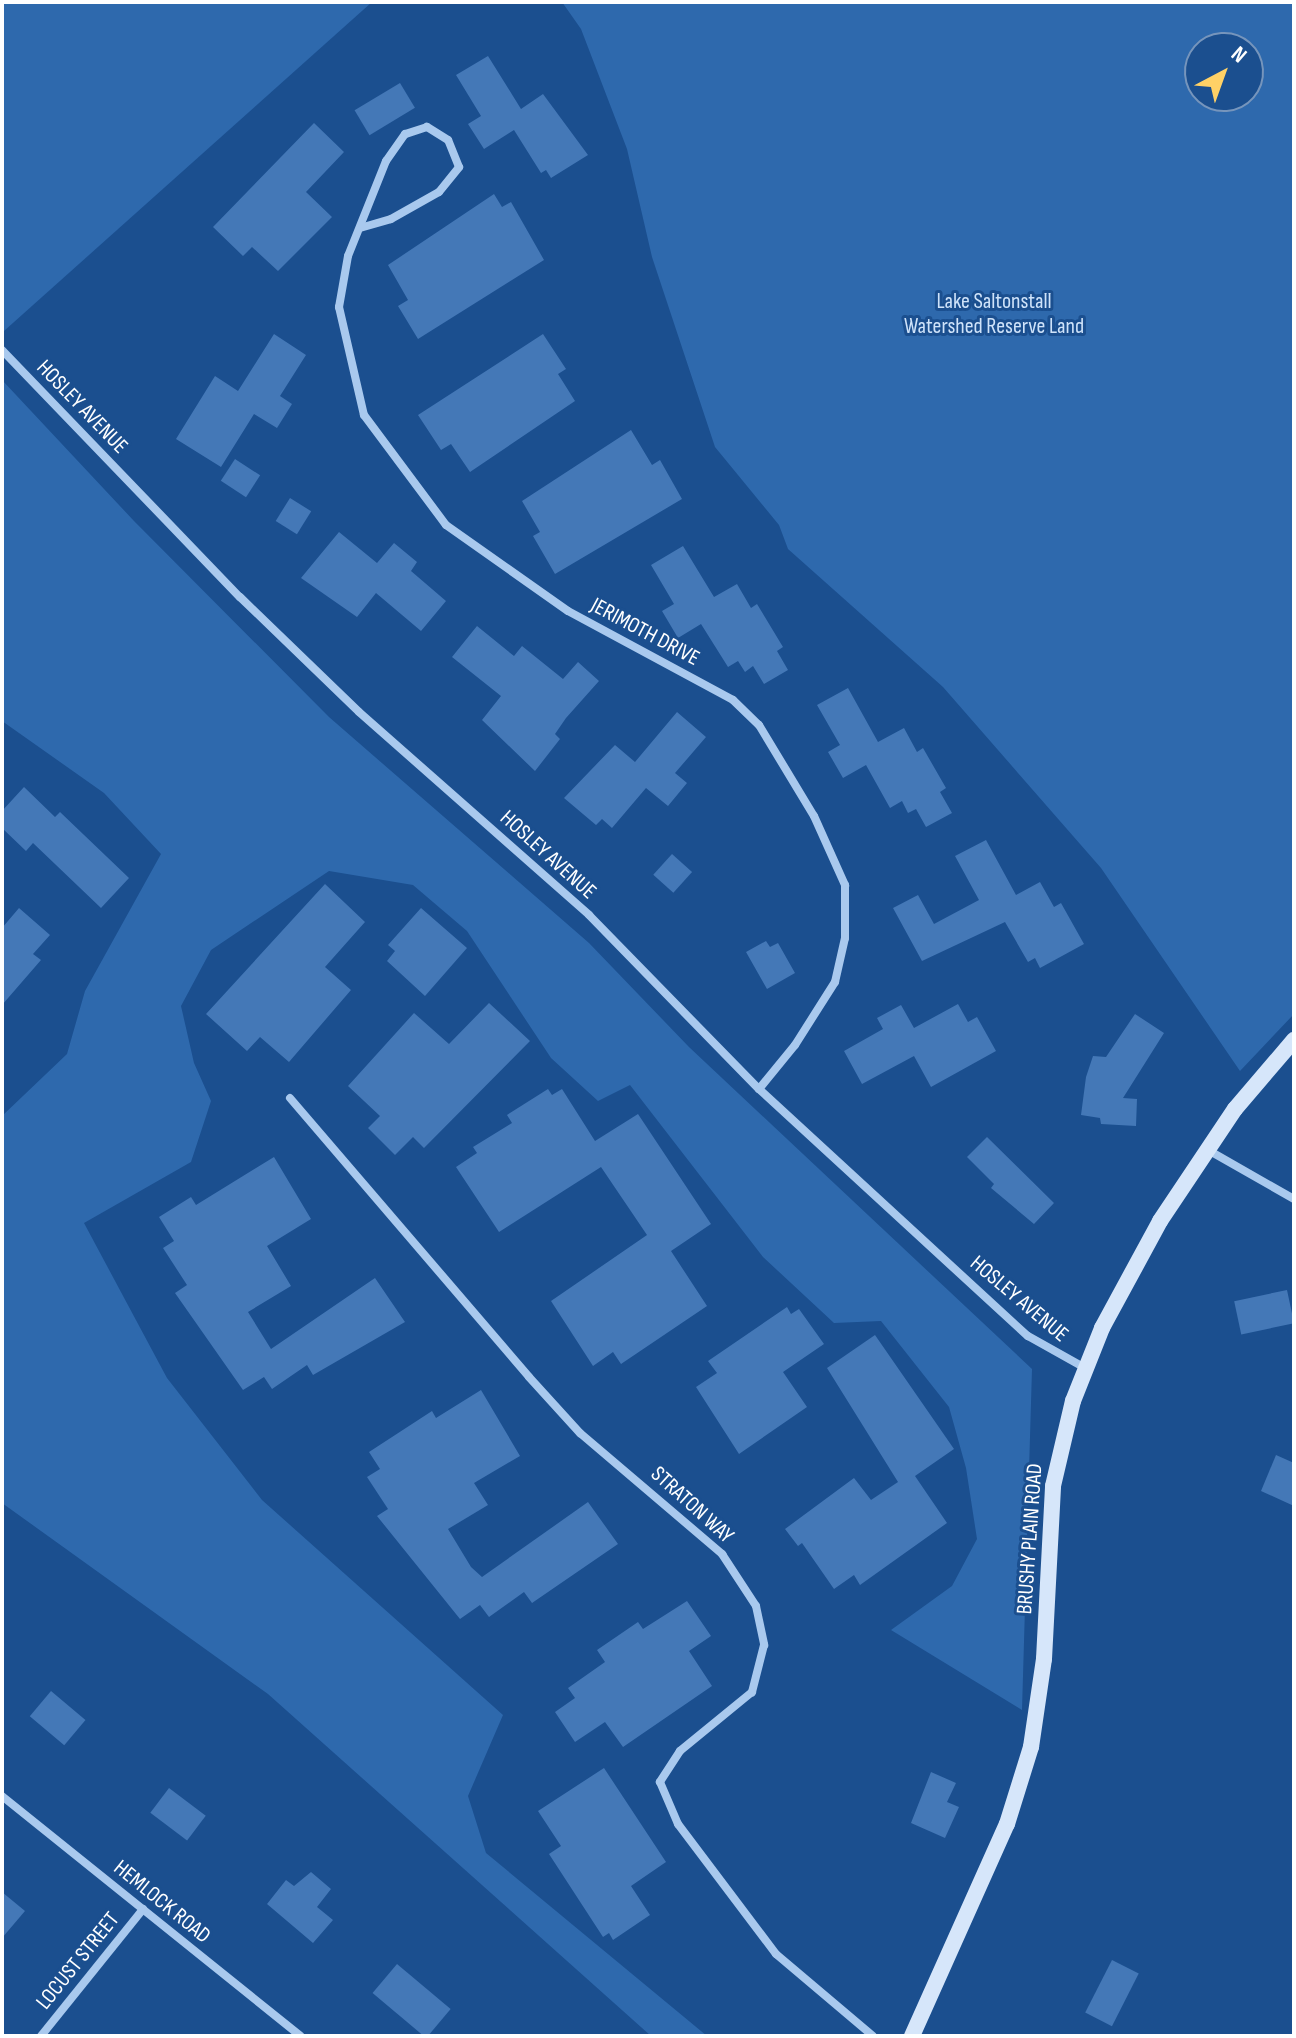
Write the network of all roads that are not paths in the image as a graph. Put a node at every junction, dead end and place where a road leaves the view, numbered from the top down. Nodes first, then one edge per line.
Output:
1 (360, 228) junction
2 (2, 350) edge
3 (1294, 1040) edge
4 (759, 1089) junction
5 (290, 1098) dead end
6 (1207, 1149) junction
7 (1294, 1199) edge
8 (1085, 1368) junction
9 (2, 1796) edge
10 (143, 1909) junction
11 (41, 2036) edge
12 (300, 2036) edge
13 (873, 2036) edge
14 (912, 2036) edge

1 - 1 street, JERIMOTH DRIVE
1 - 4 street, JERIMOTH DRIVE
2 - 4 street, HOSLEY AVENUE
3 - 6 main road, BRUSHY PLAIN ROAD
4 - 8 street, HOSLEY AVENUE
5 - 13 street, STRATON WAY
6 - 7 street
6 - 8 main road, BRUSHY PLAIN ROAD
8 - 14 main road, BRUSHY PLAIN ROAD
9 - 10 street, HEMLOCK ROAD
10 - 11 street, LOCUST STREET
10 - 12 street, HEMLOCK ROAD

